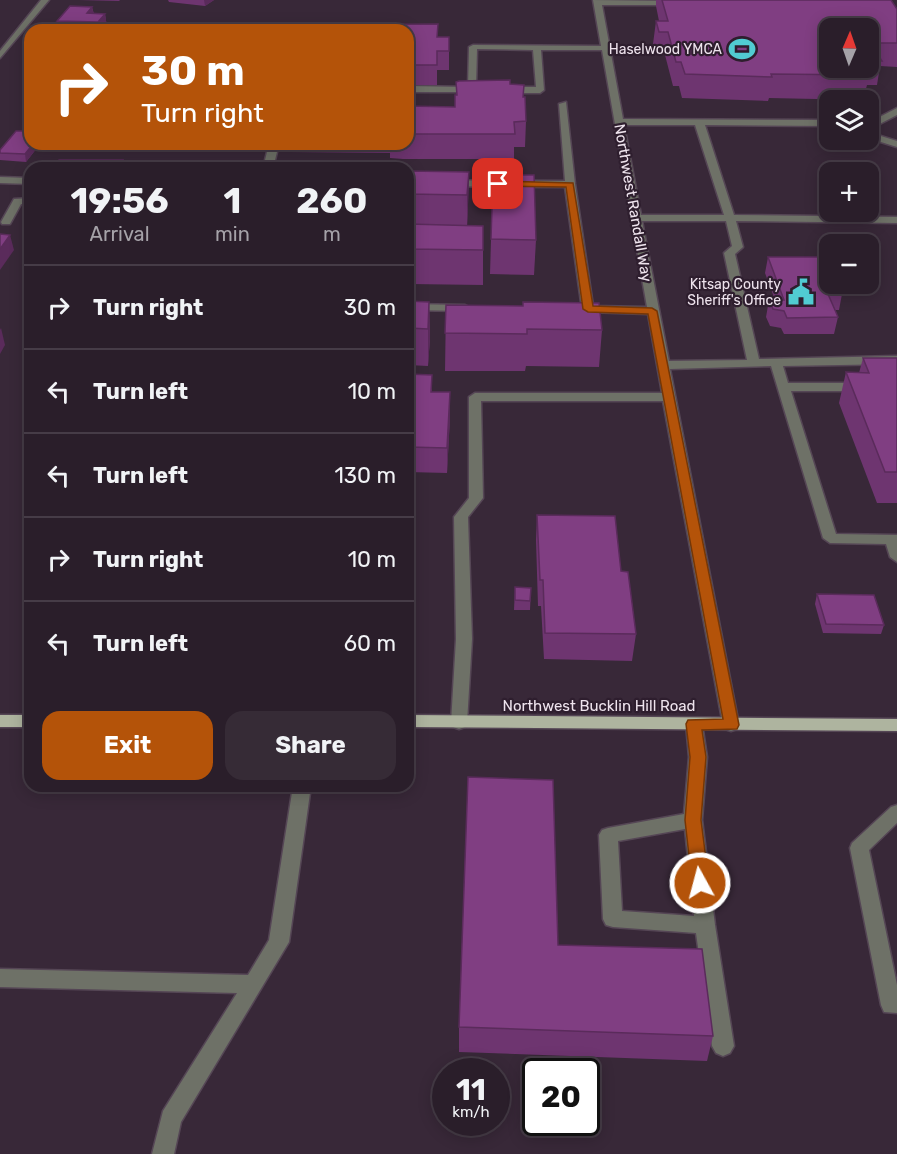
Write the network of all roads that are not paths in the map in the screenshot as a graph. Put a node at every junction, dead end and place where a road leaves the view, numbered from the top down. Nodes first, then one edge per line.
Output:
1 (45, 0) edge
2 (597, 1) edge
3 (684, 3) edge
4 (26, 24) edge
5 (24, 26) edge
6 (537, 47) junction
7 (605, 48) junction
8 (0, 56) edge
9 (414, 89) edge
10 (472, 90) junction
11 (483, 90) edge
12 (495, 90) edge
13 (562, 104) dead end
14 (897, 111) edge
15 (879, 121) edge
16 (619, 122) junction
17 (699, 122) junction
18 (819, 123) edge
19 (879, 138) edge
20 (897, 144) edge
21 (0, 180) edge
22 (24, 181) edge
23 (414, 183) edge
24 (570, 184) junction
25 (24, 201) edge
26 (636, 218) junction
27 (730, 218) junction
28 (897, 220) edge
29 (6, 222) dead end
30 (414, 307) edge
31 (480, 308) edge
32 (652, 311) junction
33 (897, 360) edge
34 (754, 363) junction
35 (776, 363) junction
36 (662, 365) junction
37 (783, 387) junction
38 (897, 387) edge
39 (668, 397) junction
40 (894, 540) edge
41 (897, 557) edge
42 (0, 721) edge
43 (24, 721) edge
44 (414, 721) edge
45 (459, 723) junction
46 (694, 724) junction
47 (731, 725) junction
48 (897, 725) edge
49 (301, 792) edge
50 (897, 812) edge
51 (693, 820) junction
52 (705, 925) junction
53 (0, 978) edge
54 (254, 984) junction
55 (897, 1004) edge
56 (723, 1046) dead end
57 (163, 1154) edge

1 - 4 street
2 - 3 street
2 - 7 street, Northwest Randall Way
5 - 8 street
6 - 7 street
6 - 10 street
6 - 12 street
7 - 16 street, Northwest Randall Way
9 - 10 street
10 - 11 street
13 - 24 street
14 - 15 street
16 - 17 street
16 - 26 street, Northwest Randall Way
17 - 18 street
17 - 27 street
19 - 20 street
21 - 22 street
23 - 24 street
24 - 32 street
25 - 29 street
26 - 27 street
26 - 32 street, Northwest Randall Way
27 - 28 street
27 - 34 street
30 - 31 street
32 - 36 street, Northwest Randall Way
33 - 35 street
34 - 35 street
34 - 36 street
35 - 37 street
36 - 39 street, Northwest Randall Way
37 - 38 street
37 - 40 street
39 - 45 street
39 - 47 street, Northwest Randall Way
40 - 41 street
42 - 43 main road
44 - 45 main road, Northwest Bucklin Hill Road
45 - 46 main road, Northwest Bucklin Hill Road
46 - 47 main road, Northwest Bucklin Hill Road
46 - 51 street
47 - 48 main road, Northwest Bucklin Hill Road
49 - 54 street
50 - 55 street
51 - 52 street
51 - 52 street
52 - 56 street
53 - 54 street
54 - 57 street

